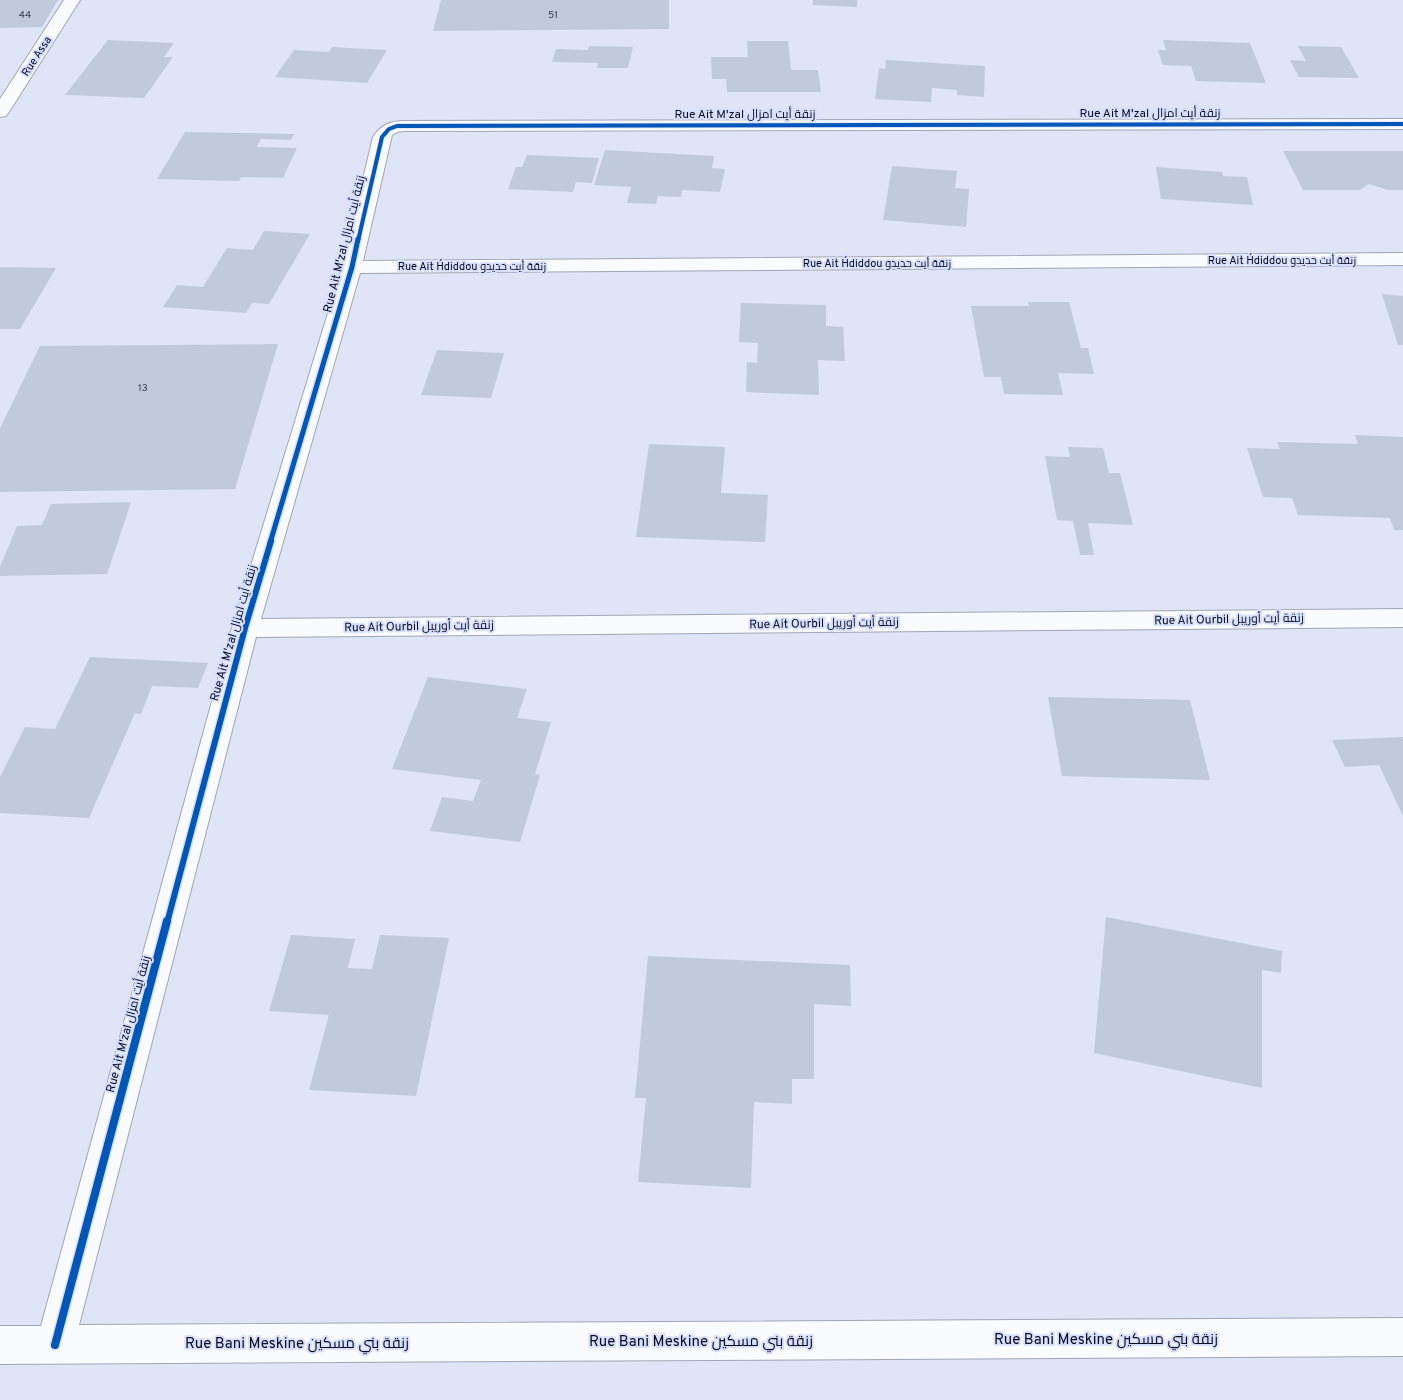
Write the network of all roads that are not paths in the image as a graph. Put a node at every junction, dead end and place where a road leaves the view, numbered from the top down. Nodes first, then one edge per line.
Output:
1 (72, 0) edge
2 (0, 112) edge
3 (1403, 124) edge
4 (1403, 259) edge
5 (352, 266) junction
6 (1403, 618) edge
7 (245, 628) junction
8 (1403, 1337) edge
9 (55, 1344) junction
10 (0, 1345) edge

1 - 2 street, Rue Assa
3 - 5 street, Rue Ait M'zal زنقة أيت امزال
4 - 5 street, Rue Ait H´diddou زنقة أيت حديدو
5 - 7 street, Rue Ait M'zal زنقة أيت امزال
6 - 7 street, Rue Ait Ourbil زنقة أيت أوريبل
7 - 9 street, Rue Ait M'zal زنقة أيت امزال
8 - 9 street, Rue Bani Meskine زنقة بني مسكين
9 - 10 street, Rue Bani Meskine زنقة بني مسكين

